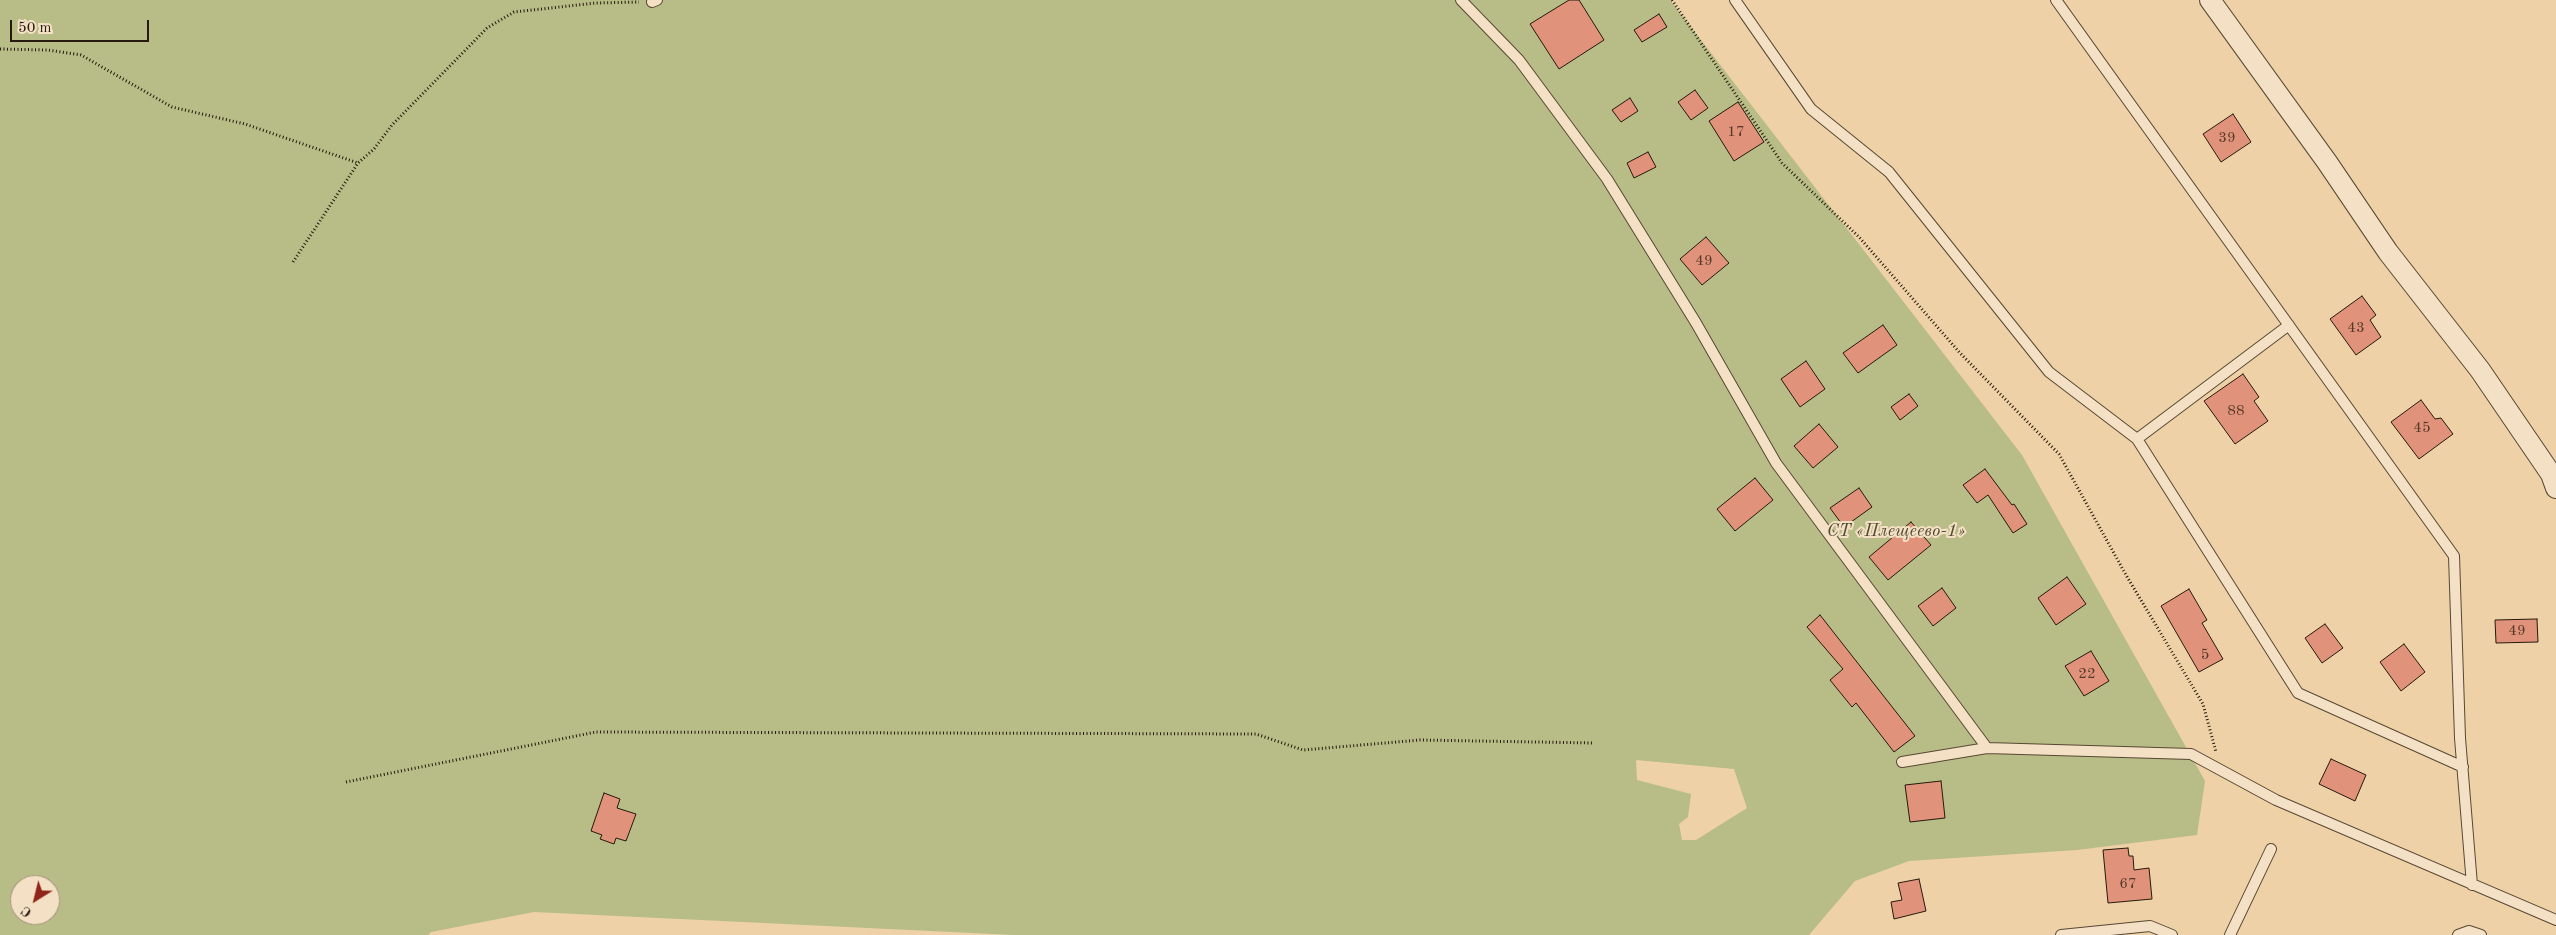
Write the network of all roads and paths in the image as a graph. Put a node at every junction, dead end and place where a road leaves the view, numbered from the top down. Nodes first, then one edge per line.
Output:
1 (1461, 0) edge
2 (1672, 0) edge
3 (1735, 0) edge
4 (2056, 0) edge
5 (2210, 0) edge
6 (654, 1) edge
7 (0, 49) edge
8 (358, 163) junction
9 (293, 262) dead end
10 (2290, 326) junction
11 (2137, 439) junction
12 (2556, 488) edge
13 (1594, 744) dead end
14 (1987, 748) junction
15 (1902, 762) dead end
16 (2462, 766) junction
17 (2221, 770) junction
18 (346, 782) dead end
19 (2271, 849) dead end
20 (2472, 885) junction
21 (2556, 920) edge
22 (2061, 935) edge
23 (2172, 935) edge
24 (2230, 935) edge
25 (2458, 935) edge
26 (2481, 935) edge

1 - 14 lane
2 - 17 path
3 - 11 lane
4 - 10 lane
5 - 12 street
6 - 8 path
7 - 8 path
8 - 9 path
10 - 11 lane
10 - 16 lane
11 - 16 lane
13 - 18 path
14 - 15 lane
14 - 17 lane
16 - 20 lane
17 - 20 lane
19 - 24 lane
20 - 21 lane
22 - 23 lane
25 - 26 lane

